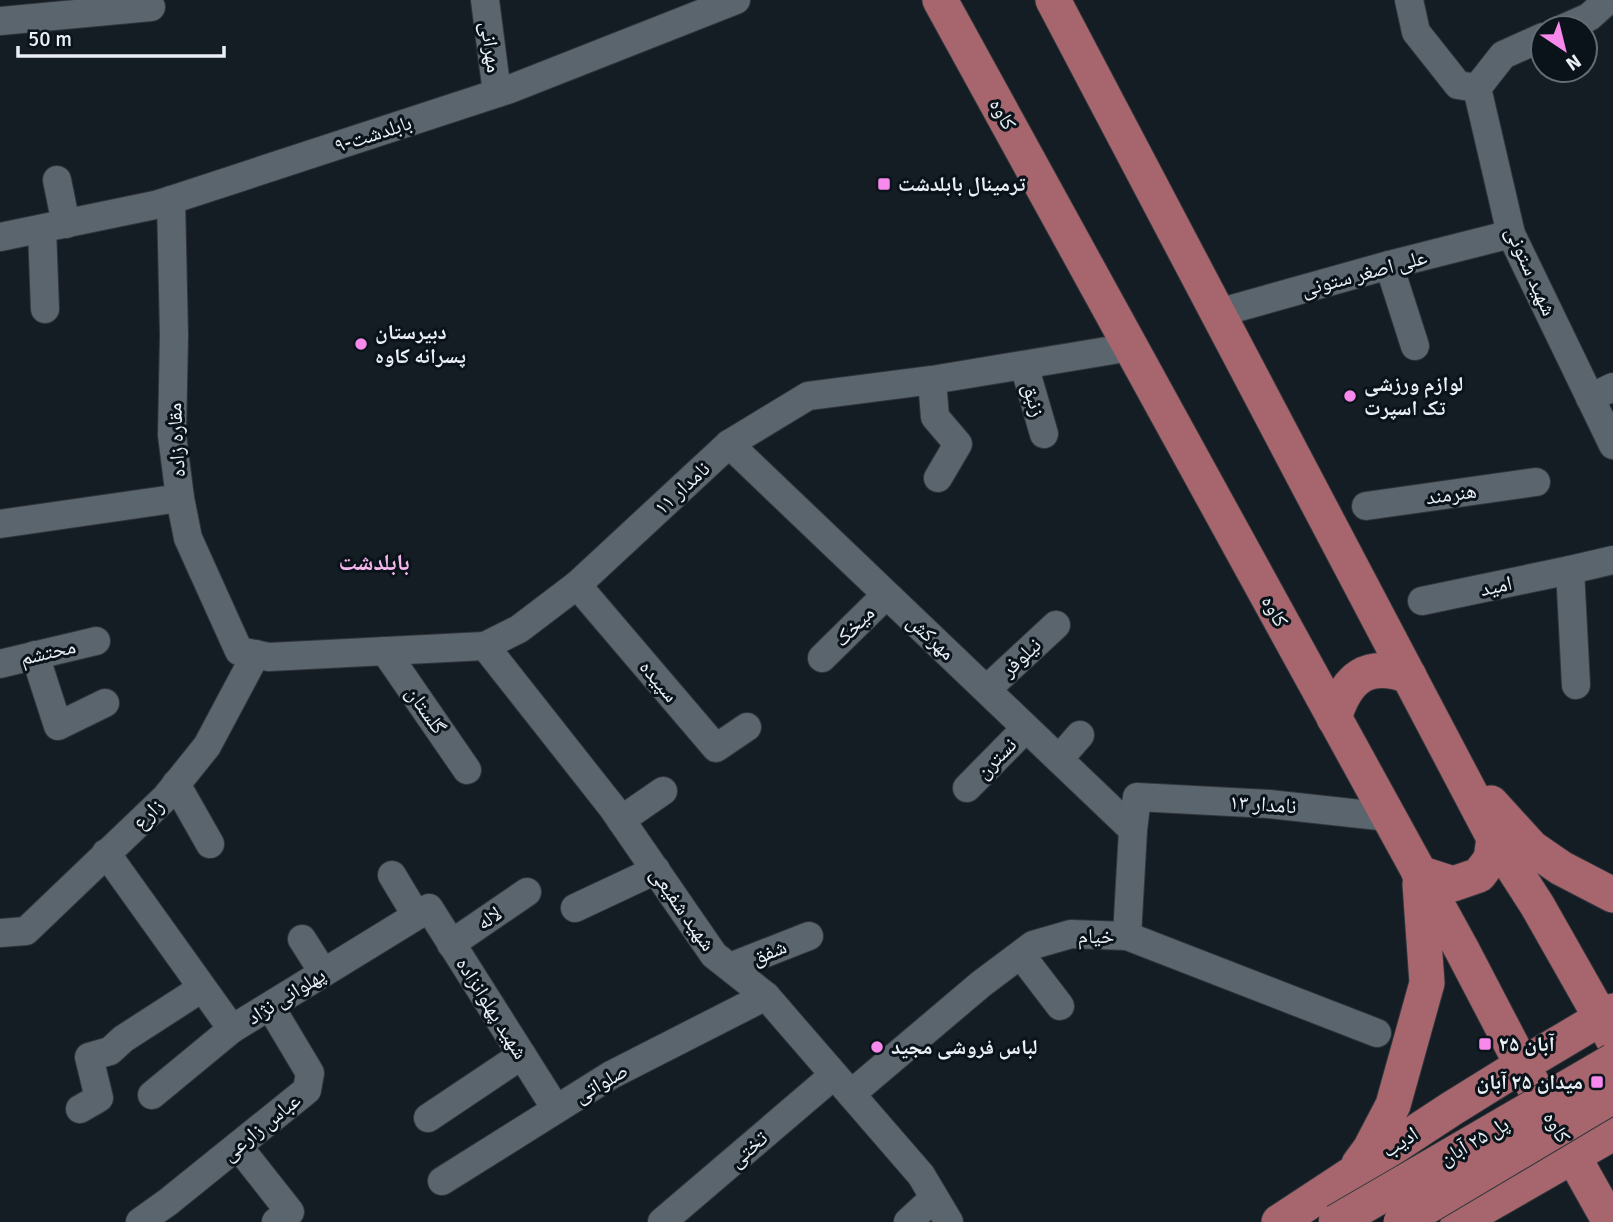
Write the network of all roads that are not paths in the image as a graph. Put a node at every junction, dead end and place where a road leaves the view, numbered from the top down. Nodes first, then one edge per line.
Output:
1 (485, 0) edge
2 (736, 0) edge
3 (940, 0) edge
4 (1053, 0) edge
5 (1409, 0) edge
6 (1608, 0) edge
7 (150, 7) dead end
8 (681, 10) edge
9 (1592, 14) edge
10 (0, 20) edge
11 (1529, 43) edge
12 (1478, 88) junction
13 (497, 93) junction
14 (57, 180) dead end
15 (171, 200) junction
16 (54, 226) junction
17 (1511, 234) junction
18 (0, 237) edge
19 (1389, 265) junction
20 (45, 309) dead end
21 (1218, 313) junction
22 (1415, 346) dead end
23 (1130, 347) junction
24 (1024, 365) junction
25 (932, 380) junction
26 (1602, 392) edge
27 (1044, 434) dead end
28 (729, 444) junction
29 (1613, 445) edge
30 (938, 478) dead end
31 (1536, 482) dead end
32 (180, 498) junction
33 (1366, 506) dead end
34 (0, 524) edge
35 (1613, 560) edge
36 (1570, 570) junction
37 (577, 585) junction
38 (886, 594) junction
39 (1422, 601) dead end
40 (1056, 625) dead end
41 (96, 641) dead end
42 (485, 646) junction
43 (385, 651) junction
44 (256, 654) junction
45 (34, 655) junction
46 (822, 658) dead end
47 (0, 664) edge
48 (1409, 677) junction
49 (1576, 685) dead end
50 (987, 689) junction
51 (105, 703) dead end
52 (1334, 718) junction
53 (747, 727) dead end
54 (1026, 729) junction
55 (1080, 735) dead end
56 (1059, 759) junction
57 (1456, 765) junction
58 (467, 769) dead end
59 (176, 784) junction
60 (967, 788) dead end
61 (663, 791) dead end
62 (1388, 817) junction
63 (621, 820) junction
64 (1133, 830) junction
65 (1494, 838) junction
66 (210, 844) dead end
67 (106, 853) junction
68 (656, 870) junction
69 (1419, 873) junction
70 (391, 875) dead end
71 (527, 892) dead end
72 (1613, 895) edge
73 (575, 908) dead end
74 (423, 912) junction
75 (0, 933) edge
76 (808, 936) dead end
77 (1127, 936) junction
78 (302, 939) dead end
79 (451, 944) junction
80 (1021, 955) junction
81 (730, 967) junction
82 (323, 972) junction
83 (202, 988) junction
84 (766, 996) junction
85 (270, 1006) junction
86 (1060, 1006) dead end
87 (1609, 1023) edge
88 (232, 1029) junction
89 (1377, 1034) dead end
90 (522, 1055) junction
91 (1613, 1061) edge
92 (1522, 1065) junction
93 (842, 1085) junction
94 (152, 1095) dead end
95 (1613, 1096) edge
96 (80, 1109) dead end
97 (556, 1109) junction
98 (428, 1118) dead end
99 (1613, 1133) edge
100 (238, 1146) junction
101 (1573, 1154) junction
102 (1352, 1174) junction
103 (442, 1181) dead end
104 (934, 1198) junction
105 (141, 1222) edge
106 (276, 1222) edge
107 (662, 1222) edge
108 (908, 1222) edge
109 (949, 1222) edge
110 (1279, 1222) edge
111 (1336, 1222) edge
112 (1401, 1222) edge
113 (1458, 1222) edge
114 (1610, 1222) edge

1 - 13 street, مهرانی
2 - 8 street, ۹-بابلدشت
3 - 23 main road, کاوه
4 - 21 main road
5 - 12 street
6 - 9 street
7 - 10 street
8 - 13 street, ۹-بابلدشت
11 - 12 street
12 - 17 street, شهید ستونی
13 - 15 street, ۹-بابلدشت
14 - 16 street
15 - 16 street, ۹-بابلدشت
15 - 32 street, مقاره زاده
16 - 18 street, ۹-بابلدشت
16 - 20 street
17 - 19 street, علی اصغر ستونی
17 - 26 street, شهید ستونی
19 - 21 street, علی اصغر ستونی
19 - 22 street
21 - 48 main road
23 - 24 street, ۱۱ نامدار
23 - 52 main road, کاوه
24 - 25 street, ۱۱ نامدار
24 - 27 street, زنبق
25 - 28 street, ۱۱ نامدار
25 - 30 street
26 - 29 street, شهید ستونی
28 - 37 street, ۱۱ نامدار
28 - 38 street, مهرکش
31 - 33 street, هنرمند
32 - 34 street
32 - 44 street, مقاره زاده
35 - 36 street, امید
36 - 39 street, امید
36 - 49 street
37 - 42 street, ۱۱ نامدار
37 - 53 street, سپیده
38 - 46 street, میخک
38 - 50 street, مهرکش
40 - 50 street, نیلوفر
41 - 45 street, محتشم
42 - 43 street, ۱۱ نامدار
42 - 63 street, شهید شفیعی
43 - 44 street, ۱۱ نامدار
43 - 58 street, گلستان
44 - 59 street, زارع
45 - 47 street, محتشم
45 - 51 street
48 - 52 main road
48 - 57 main road
50 - 54 street, مهرکش
52 - 62 main road, کاوه
54 - 56 street, مهرکش
54 - 60 street, نسترن
55 - 56 street
56 - 64 street, مهرکش
57 - 65 main road
57 - 72 main road
59 - 66 street
59 - 67 street, زارع
61 - 63 street
62 - 64 street, ۱۳ نامدار
62 - 69 main road, کاوه
63 - 68 street, شهید شفیعی
64 - 77 street
65 - 69 main road
65 - 87 main road
67 - 75 street, زارع
67 - 83 street
68 - 73 street
68 - 81 street, شهید شفیعی
69 - 92 main road, کاوه
69 - 102 main road
70 - 74 street, شهید پهلوانزاده
71 - 79 street, لاله
74 - 79 street, شهید پهلوانزاده
74 - 82 street, پهلوانی نژاد
76 - 81 street, شفق
77 - 80 street, خیام
77 - 89 street, خیام
78 - 82 street
79 - 90 street, شهید پهلوانزاده
80 - 86 street
80 - 93 street, خیام
81 - 84 street, شهید شفیعی
82 - 85 street, پهلوانی نژاد
83 - 88 street
83 - 96 street
84 - 93 street, شهید شفیعی
84 - 97 street, صلواتی
85 - 88 street, پهلوانی نژاد
85 - 100 street, عباس زارعی
87 - 92 main road, ادیب
88 - 94 street, پهلوانی نژاد
90 - 97 street, شهید پهلوانزاده
90 - 98 street
91 - 111 main road, پل ۲۵ آبان, bridge
92 - 101 main road, کاوه
92 - 102 main road, ادیب
93 - 104 street, شهید شفیعی
93 - 107 street, تختی
95 - 112 main road, پل ۲۵ آبان, bridge
97 - 103 street, صلواتی
99 - 101 main road
100 - 105 street, عباس زارعی
100 - 106 street
101 - 113 main road
101 - 114 main road, کاوه
102 - 110 main road, ادیب
104 - 108 street
104 - 109 street, شهید شفیعی

